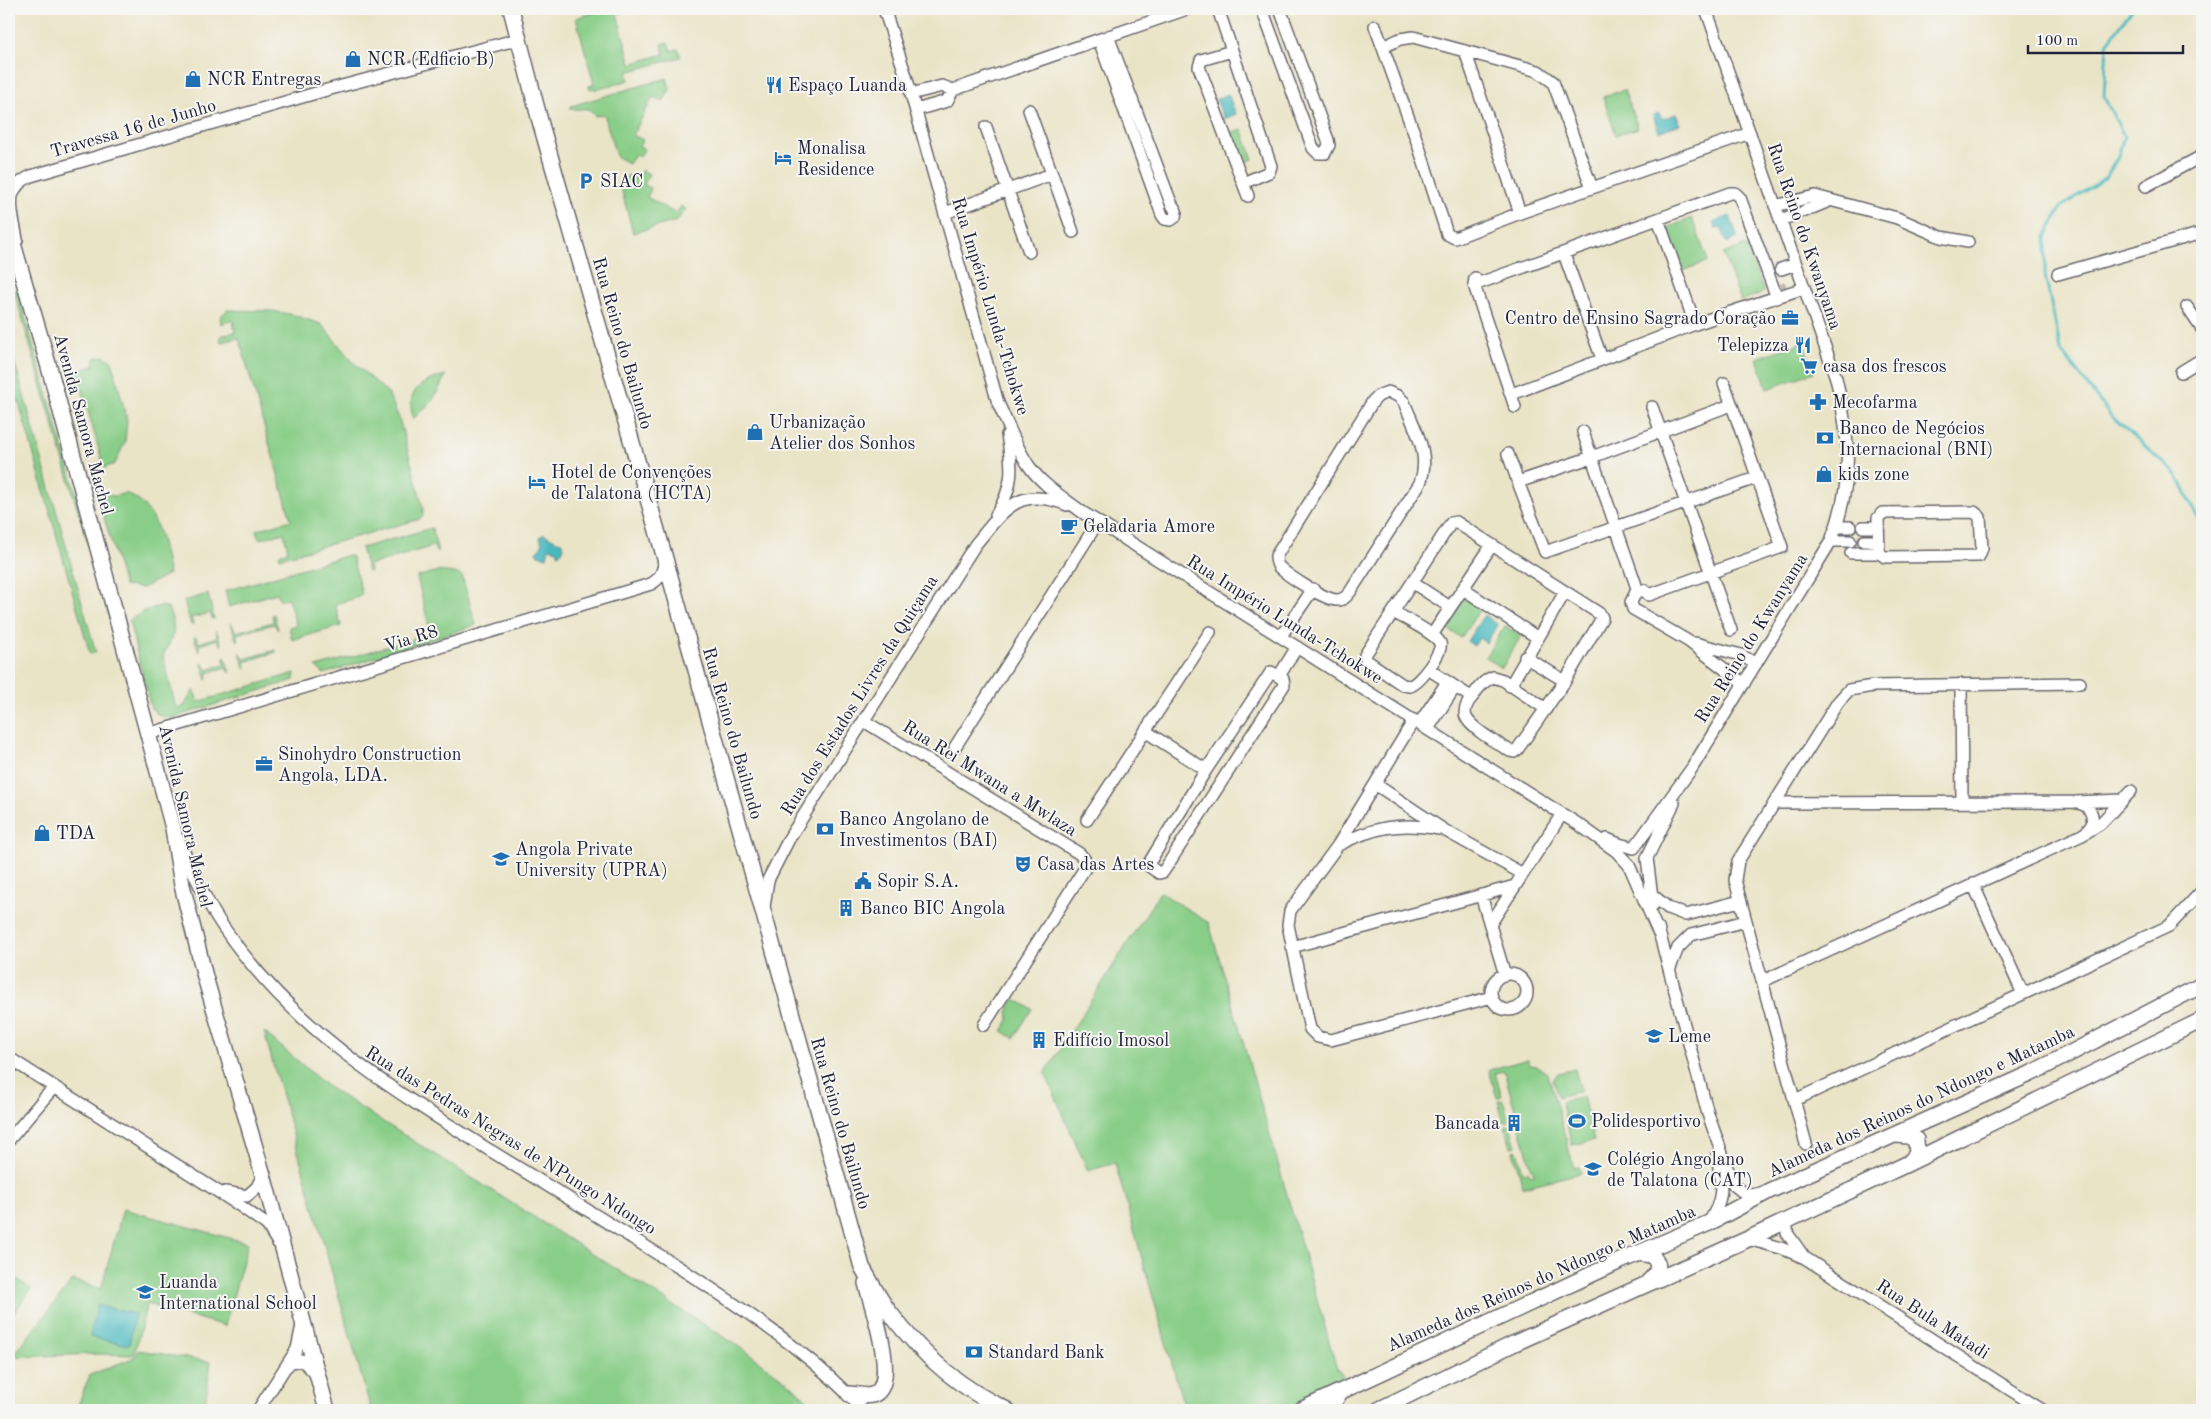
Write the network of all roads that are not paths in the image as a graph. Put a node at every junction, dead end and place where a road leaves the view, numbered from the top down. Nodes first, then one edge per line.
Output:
1 (510, 9) edge
2 (884, 9) edge
3 (1187, 9) edge
4 (1218, 9) edge
5 (1262, 9) edge
6 (1280, 9) edge
7 (1706, 9) edge
8 (1375, 26) dead end
9 (1104, 38) junction
10 (519, 39) junction
11 (1383, 46) junction
12 (1232, 50) junction
13 (1465, 51) junction
14 (954, 90) junction
15 (911, 94) junction
16 (916, 110) junction
17 (1029, 110) dead end
18 (986, 127) dead end
19 (1750, 133) junction
20 (2202, 156) edge
21 (1052, 174) junction
22 (1243, 183) junction
23 (2146, 186) dead end
24 (1592, 188) junction
25 (1008, 191) junction
26 (1248, 196) dead end
27 (1829, 201) junction
28 (1775, 206) junction
29 (945, 213) junction
30 (1520, 213) junction
31 (1658, 219) junction
32 (1780, 220) junction
33 (9, 230) edge
34 (1073, 232) dead end
35 (2202, 233) edge
36 (1968, 242) dead end
37 (1029, 252) dead end
38 (1564, 254) junction
39 (1796, 264) junction
40 (21, 270) junction
41 (1775, 271) junction
42 (2058, 274) dead end
43 (1803, 284) junction
44 (1780, 291) junction
45 (2186, 307) dead end
46 (1696, 324) junction
47 (2202, 329) edge
48 (1602, 359) junction
49 (2202, 359) edge
50 (2181, 372) dead end
51 (1724, 383) dead end
52 (1512, 394) junction
53 (998, 403) junction
54 (1652, 406) dead end
55 (1731, 406) junction
56 (1515, 407) dead end
57 (1660, 431) junction
58 (1582, 432) dead end
59 (1508, 454) dead end
60 (1592, 457) junction
61 (1756, 478) junction
62 (1518, 482) junction
63 (1687, 502) junction
64 (1082, 512) junction
65 (1098, 522) junction
66 (1836, 527) junction
67 (1850, 527) dead end
68 (1863, 527) dead end
69 (1878, 527) junction
70 (1616, 529) junction
71 (1832, 540) junction
72 (1850, 541) dead end
73 (1864, 541) dead end
74 (1878, 541) junction
75 (975, 545) junction
76 (1492, 545) junction
77 (1879, 553) junction
78 (1851, 554) dead end
79 (664, 555) junction
80 (1710, 572) junction
81 (1412, 583) junction
82 (1313, 589) junction
83 (1463, 589) junction
84 (1565, 592) junction
85 (1642, 601) junction
86 (1450, 607) junction
87 (1394, 612) junction
88 (1731, 630) dead end
89 (1210, 632) dead end
90 (1432, 635) junction
91 (1280, 636) junction
92 (1538, 638) junction
93 (1688, 641) junction
94 (1297, 646) junction
95 (1741, 655) junction
96 (1525, 658) junction
97 (1756, 664) junction
98 (1428, 670) junction
99 (1730, 674) junction
100 (1279, 676) junction
101 (1565, 681) junction
102 (2080, 683) dead end
103 (1451, 684) junction
104 (1744, 684) junction
105 (1961, 684) junction
106 (1510, 686) junction
107 (1472, 697) junction
108 (1546, 709) junction
109 (864, 721) junction
110 (1420, 724) junction
111 (1146, 731) junction
112 (148, 734) junction
113 (955, 747) dead end
114 (1692, 768) junction
115 (1206, 770) junction
116 (1375, 784) junction
117 (2131, 791) dead end
118 (2122, 800) junction
119 (1962, 802) junction
120 (2075, 802) junction
121 (1774, 803) junction
122 (1562, 814) junction
123 (1087, 820) dead end
124 (1581, 826) junction
125 (173, 828) junction
126 (1444, 830) junction
127 (2082, 835) junction
128 (1338, 845) junction
129 (1634, 848) junction
130 (1646, 858) junction
131 (1629, 864) junction
132 (1523, 874) junction
133 (1973, 884) junction
134 (1515, 886) junction
135 (2202, 891) edge
136 (1650, 893) junction
137 (1481, 895) junction
138 (1740, 901) junction
139 (1686, 915) junction
140 (1746, 921) junction
141 (766, 923) junction
142 (1491, 923) junction
143 (1659, 934) junction
144 (1691, 936) junction
145 (1292, 947) junction
146 (1670, 968) junction
147 (1505, 975) junction
148 (1763, 981) junction
149 (2202, 985) edge
150 (2023, 994) junction
151 (1492, 997) junction
152 (2202, 1020) edge
153 (984, 1024) dead end
154 (9, 1058) edge
155 (53, 1088) junction
156 (1795, 1100) junction
157 (1712, 1125) junction
158 (1896, 1135) junction
159 (10, 1139) edge
160 (1806, 1144) dead end
161 (1910, 1163) junction
162 (263, 1175) junction
163 (212, 1187) junction
164 (1769, 1191) junction
165 (1787, 1220) junction
166 (1709, 1222) junction
167 (1748, 1239) junction
168 (1638, 1253) junction
169 (286, 1257) junction
170 (1805, 1258) junction
171 (862, 1267) junction
172 (1647, 1284) junction
173 (302, 1315) junction
174 (285, 1368) junction
175 (318, 1377) junction
176 (849, 1394) junction
177 (1339, 1394) junction
178 (258, 1410) edge
179 (327, 1410) edge
180 (863, 1410) edge
181 (1008, 1410) edge
182 (1301, 1410) edge
183 (1334, 1410) edge
184 (1378, 1410) edge
185 (2042, 1410) edge

1 - 10 main road, Rua Reino do Bailundo
2 - 15 street, Rua Império Lunda-Tchokwe
3 - 9 street
4 - 12 street
5 - 6 street
7 - 19 street, Rua Reino do Kwanyama
8 - 11 street
9 - 9 street
9 - 14 street
10 - 40 street, Travessa 16 de Junho
10 - 79 main road, Rua Reino do Bailundo
11 - 13 street
11 - 30 street
12 - 22 street
12 - 22 street
13 - 24 street
13 - 30 street
14 - 15 street
14 - 16 street
15 - 16 street, Rua Império Lunda-Tchokwe
16 - 29 street, Rua Império Lunda-Tchokwe
17 - 21 street
18 - 25 street
19 - 24 street
19 - 28 street, Rua Reino do Kwanyama
20 - 23 street
21 - 25 street
21 - 34 street
22 - 26 street
24 - 30 street
25 - 29 street
25 - 37 street
27 - 28 street
27 - 32 street
27 - 36 street
28 - 32 street, Rua Reino do Kwanyama
29 - 53 street, Rua Império Lunda-Tchokwe
31 - 38 street
31 - 41 street
31 - 46 street
32 - 39 street, Rua Reino do Kwanyama
33 - 40 main road, Avenida Samora Machel
35 - 42 street
38 - 48 street
38 - 52 street
39 - 41 street
39 - 43 street, Rua Reino do Kwanyama
40 - 112 main road, Avenida Samora Machel
41 - 44 street
43 - 44 street
43 - 66 street, Rua Reino do Kwanyama
44 - 46 street
45 - 47 street
46 - 48 street
48 - 52 street
49 - 50 street
51 - 55 street
52 - 56 street
53 - 64 street, Rua Império Lunda-Tchokwe
53 - 75 street, Rua dos Estados Livres da Quiçama
54 - 57 street
55 - 57 street
55 - 61 street
57 - 60 street
57 - 63 street
58 - 60 street
59 - 62 street
60 - 62 street
60 - 70 street
61 - 63 street
61 - 80 street
62 - 70 street
63 - 70 street
63 - 80 street
64 - 65 street, Rua Império Lunda-Tchokwe
64 - 75 street, Rua dos Estados Livres da Quiçama
65 - 91 street, Rua Império Lunda-Tchokwe
65 - 113 street
66 - 67 street
66 - 71 street, Rua Reino do Kwanyama
68 - 69 street
69 - 74 street
69 - 77 street
70 - 85 street
71 - 72 street
71 - 97 street, Rua Reino do Kwanyama
73 - 74 street
74 - 77 street
75 - 109 street, Rua dos Estados Livres da Quiçama
76 - 81 street
76 - 83 street
76 - 84 street
77 - 78 street
79 - 112 street, Via R8
79 - 141 main road, Rua Reino do Bailundo
80 - 85 street
80 - 88 street
81 - 86 street
81 - 87 street
82 - 82 street
82 - 91 street
83 - 86 street
83 - 92 street
84 - 92 street
84 - 101 street
85 - 93 street
86 - 90 street
87 - 90 street
87 - 98 street
89 - 111 street
90 - 98 street
91 - 94 street, Rua Império Lunda-Tchokwe
92 - 96 street
93 - 95 street
93 - 99 street
94 - 100 street
94 - 110 street, Rua Império Lunda-Tchokwe
95 - 97 street
95 - 99 street
96 - 101 street
96 - 106 street
97 - 104 street, Rua Reino do Kwanyama
98 - 103 street
99 - 104 street
100 - 115 street
100 - 115 street
101 - 108 street
102 - 105 street
103 - 107 street
103 - 110 street
104 - 114 street, Rua Reino do Kwanyama
105 - 119 street
105 - 121 street
106 - 107 street
106 - 108 street
107 - 108 street
109 - 141 street, Rua dos Estados Livres da Quiçama
109 - 153 street, Rua Rei Mwana a Mwlaza
110 - 116 street
110 - 122 street, Rua Império Lunda-Tchokwe
111 - 115 street
111 - 123 street
112 - 125 main road, Avenida Samora Machel
114 - 129 street, Rua Reino do Kwanyama
114 - 130 street, Rua Reino do Kwanyama
116 - 126 street
116 - 128 street
117 - 118 street
118 - 120 street
118 - 127 street
119 - 120 street
119 - 121 street
120 - 127 street
121 - 138 street
122 - 124 street, Rua Império Lunda-Tchokwe
122 - 132 street
124 - 129 street, Rua Império Lunda-Tchokwe
124 - 131 street, Rua Império Lunda-Tchokwe
125 - 162 main road, Avenida Samora Machel
125 - 176 street, Rua das Pedras Negras de NPungo Ndongo
126 - 128 street
126 - 132 street
127 - 133 street
128 - 145 street
129 - 130 street, Rua Império Lunda-Tchokwe
129 - 131 street
130 - 131 street
130 - 136 street, Rua Império Lunda-Tchokwe
131 - 143 street, Rua Império Lunda-Tchokwe
132 - 134 street
133 - 148 street
133 - 150 street
134 - 137 street
134 - 142 street
135 - 150 street
136 - 139 street
136 - 143 street, Rua Império Lunda-Tchokwe
137 - 142 street
137 - 145 street
138 - 139 street
138 - 140 street
139 - 144 street
140 - 144 street
140 - 148 street
141 - 171 main road, Rua Reino do Bailundo
142 - 147 street
143 - 146 street, Rua Império Lunda-Tchokwe
144 - 146 street
145 - 151 street
146 - 157 street, Rua Império Lunda-Tchokwe
147 - 151 street
147 - 151 street
148 - 156 street
149 - 158 main road, Alameda dos Reinos do Ndongo e Matamba
150 - 156 street
152 - 161 main road
154 - 155 street
155 - 159 street
155 - 163 street
156 - 160 street
157 - 164 street, Rua Império Lunda-Tchokwe
157 - 166 street, Rua Império Lunda-Tchokwe
158 - 161 main road
158 - 164 main road, Alameda dos Reinos do Ndongo e Matamba
161 - 165 main road
162 - 163 street
162 - 169 main road, Avenida Samora Machel
163 - 169 street
164 - 166 main road, Alameda dos Reinos do Ndongo e Matamba
165 - 167 main road
165 - 170 street, Rua Bula Matadi
166 - 168 main road, Alameda dos Reinos do Ndongo e Matamba
167 - 170 street, Rua Bula Matadi
167 - 172 main road
168 - 172 main road
168 - 177 main road, Alameda dos Reinos do Ndongo e Matamba
169 - 173 main road, Avenida Samora Machel
170 - 185 street, Rua Bula Matadi
171 - 176 main road
171 - 181 main road, Rua Reino do Bailundo
172 - 184 main road
173 - 174 street
173 - 175 main road, Avenida Samora Machel
174 - 175 street
174 - 178 street
175 - 179 main road, Avenida Samora Machel
176 - 180 street, Rua das Pedras Negras de NPungo Ndongo
177 - 182 main road, Alameda dos Reinos do Ndongo e Matamba
177 - 183 main road

